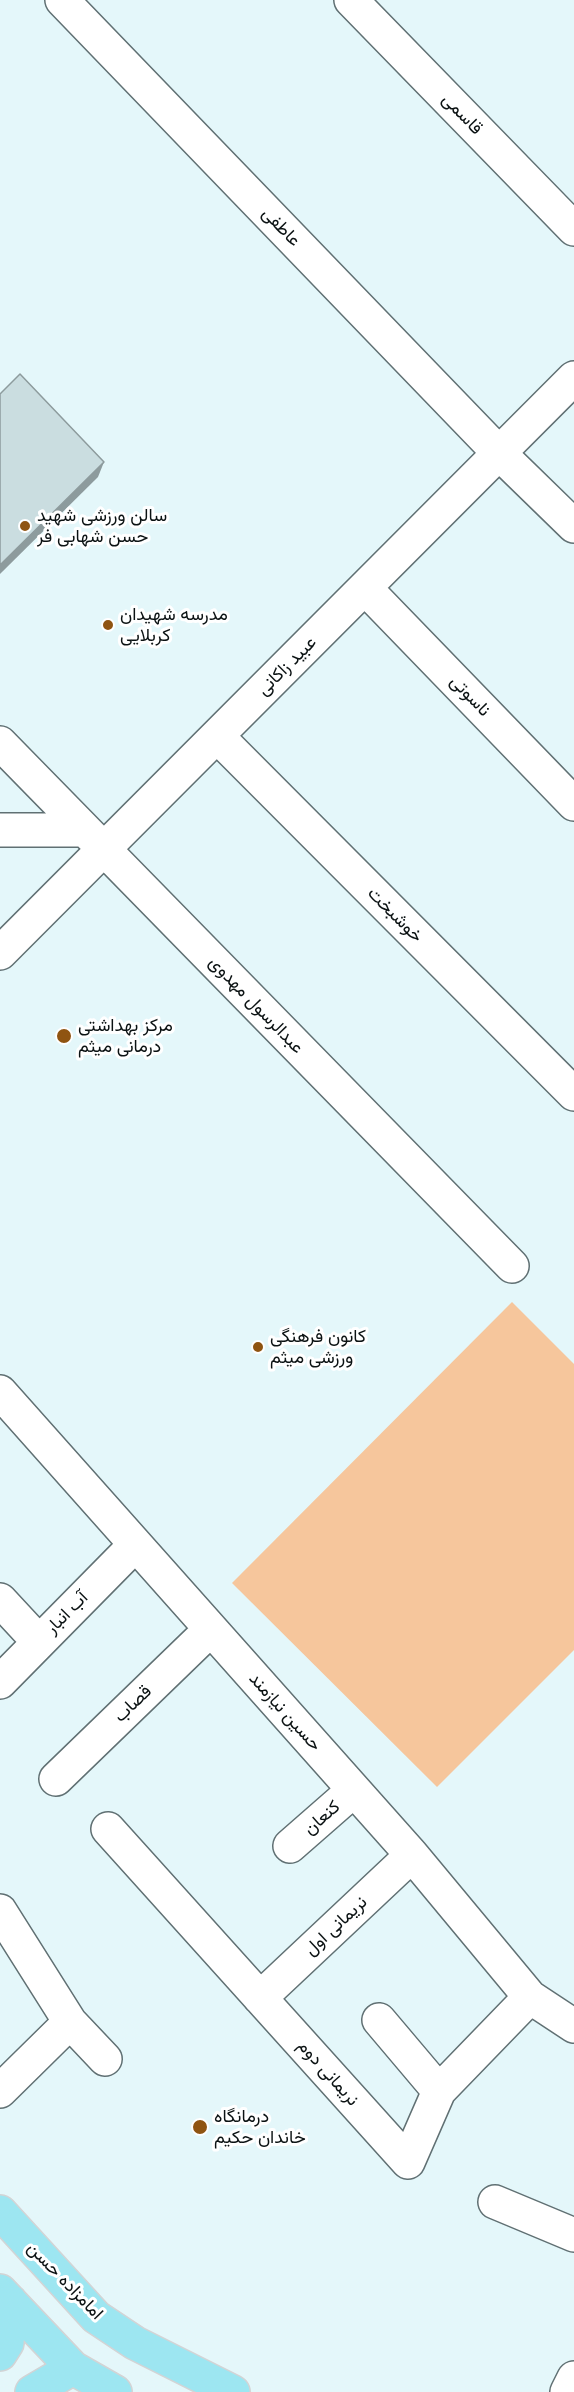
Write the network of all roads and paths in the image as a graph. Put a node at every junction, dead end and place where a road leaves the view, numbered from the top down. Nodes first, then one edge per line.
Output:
1 (62, 0) edge
2 (351, 0) edge
3 (574, 229) edge
4 (574, 378) edge
5 (499, 453) junction
6 (574, 526) edge
7 (365, 588) junction
8 (217, 736) junction
9 (0, 743) edge
10 (574, 804) edge
11 (0, 830) edge
12 (94, 839) junction
13 (0, 953) edge
14 (574, 1094) edge
15 (512, 1266) dead end
16 (6, 1411) edge
17 (135, 1545) junction
18 (0, 1600) edge
19 (211, 1629) junction
20 (39, 1642) junction
21 (0, 1682) edge
22 (56, 1779) dead end
23 (354, 1790) junction
24 (108, 1829) dead end
25 (290, 1846) dead end
26 (412, 1855) junction
27 (0, 1911) edge
28 (531, 1997) junction
29 (260, 1998) junction
30 (379, 2020) dead end
31 (70, 2022) junction
32 (574, 2026) edge
33 (105, 2059) dead end
34 (0, 2091) edge
35 (439, 2091) junction
36 (495, 2202) dead end
37 (0, 2212) edge
38 (574, 2235) edge
39 (5, 2296) edge
40 (0, 2354) edge
41 (73, 2368) junction
42 (574, 2378) edge
43 (32, 2392) edge
44 (115, 2392) edge
45 (233, 2392) edge
46 (567, 2392) edge

1 - 5 street, عاطفی
2 - 3 street, قاسمی
4 - 5 street, عبید زاکانی
5 - 6 street, عاطفی
5 - 7 street, عبید زاکانی
7 - 8 street, عبید زاکانی
7 - 10 street, ناسوتی
8 - 12 street, عبید زاکانی
8 - 14 street, خوشبخت
9 - 12 street, عبدالرسول مهدوی
11 - 12 street
12 - 13 street, عبید زاکانی
12 - 15 street, عبدالرسول مهدوی
16 - 17 street, حسین نیازمند
17 - 19 street, حسین نیازمند
17 - 20 street, آب انبار
18 - 20 street
19 - 22 street, قصاب
19 - 23 street, حسین نیازمند
20 - 21 street, آب انبار
23 - 25 street, کنعان
23 - 26 street, حسین نیازمند
24 - 29 street, نریمانی دوم
26 - 28 street, حسین نیازمند
26 - 29 street, نریمانی اول
27 - 31 street
28 - 32 street, حسین نیازمند
28 - 35 street, نریمانی دوم
29 - 35 street, نریمانی دوم
30 - 35 street
31 - 33 street
31 - 34 street
36 - 38 street
37 - 45 main road, امامزاده حسن
39 - 40 main road
39 - 41 main road
41 - 43 main road
41 - 44 main road
42 - 46 street

